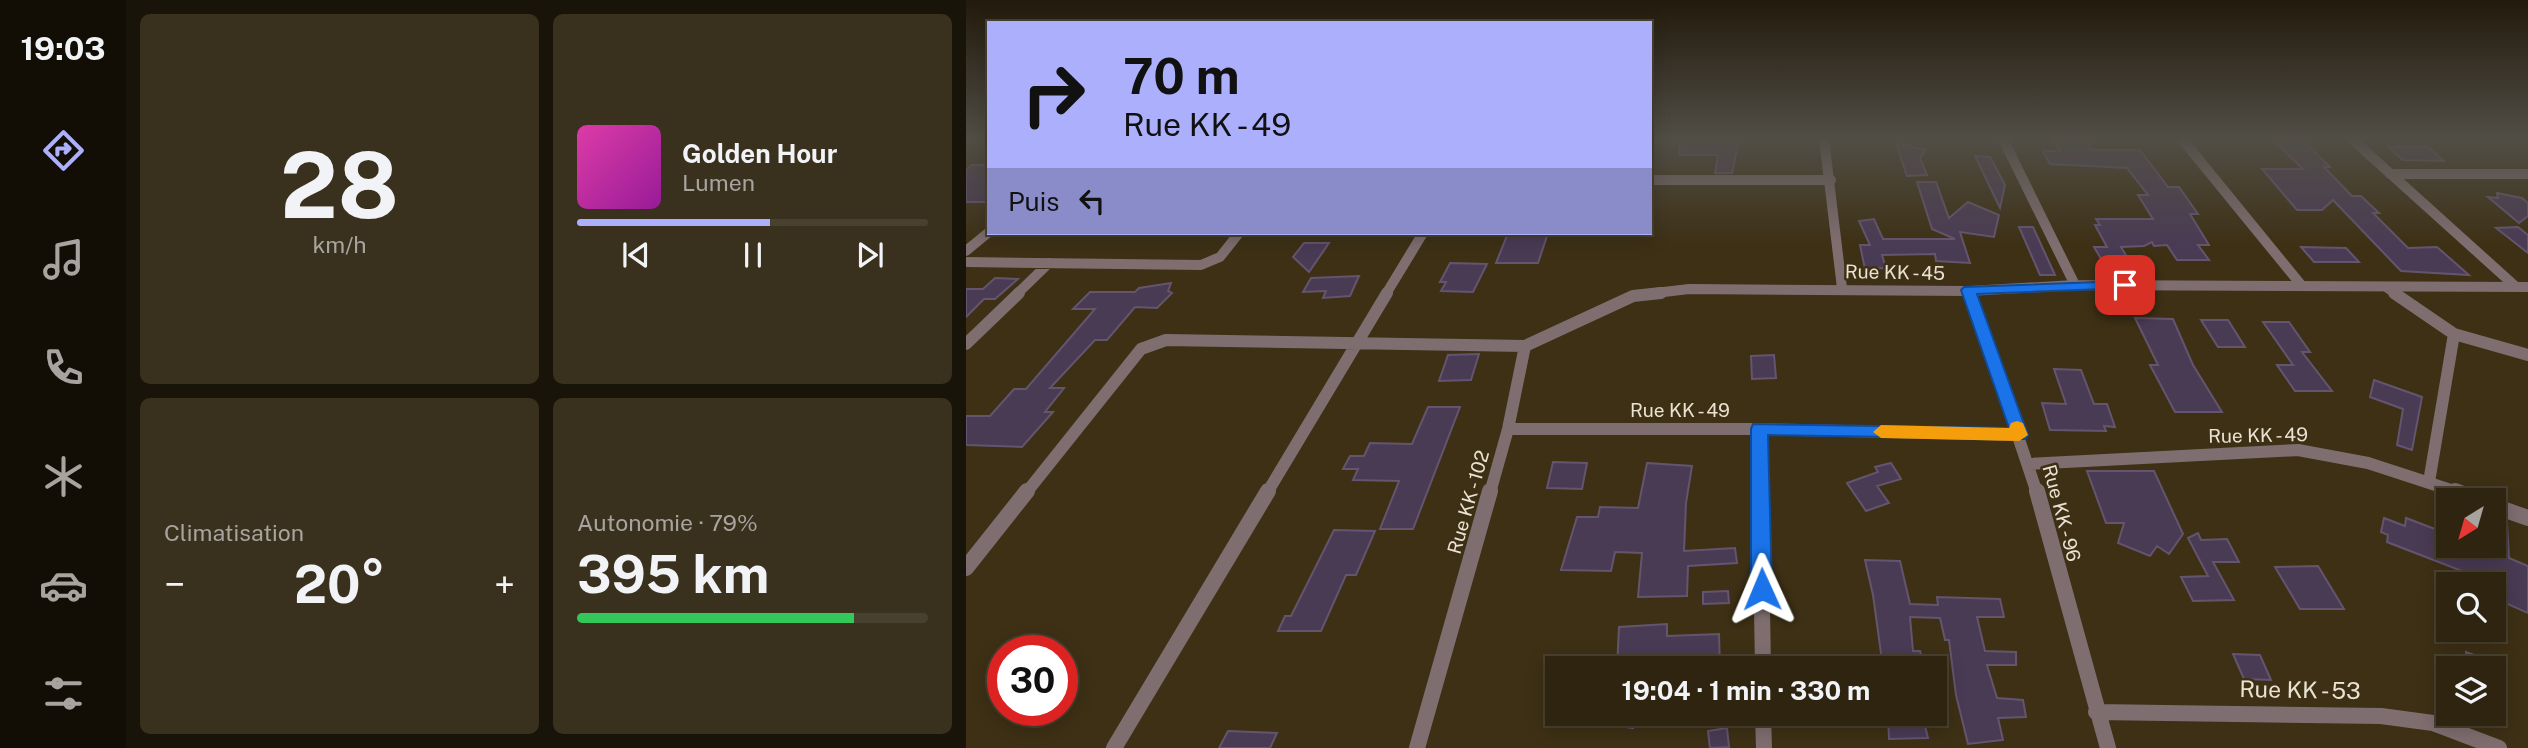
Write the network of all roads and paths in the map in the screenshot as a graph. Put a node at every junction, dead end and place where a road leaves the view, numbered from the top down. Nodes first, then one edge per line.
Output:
1 (1830, 174) edge
2 (2020, 174) edge
3 (2210, 174) edge
4 (2390, 174) joint
5 (2528, 174) edge
6 (1652, 180) edge
7 (1831, 180) junction
8 (987, 234) edge
9 (1237, 235) edge
10 (1422, 235) edge
11 (966, 251) edge
12 (966, 262) edge
13 (1211, 262) joint
14 (1049, 263) junction
15 (2075, 285) junction
16 (2302, 286) junction
17 (2515, 286) junction
18 (2386, 287) junction
19 (2528, 287) edge
20 (1842, 288) junction
21 (1969, 290) junction
22 (2454, 334) junction
23 (966, 344) edge
24 (1354, 345) junction
25 (1525, 346) junction
26 (2528, 355) edge
27 (1508, 429) junction
28 (1759, 429) junction
29 (2019, 435) junction
30 (2029, 464) junction
31 (2429, 482) junction
32 (2446, 488) edge
33 (2506, 510) edge
34 (2528, 518) edge
35 (969, 561) edge
36 (1763, 656) edge
37 (2096, 712) junction
38 (1763, 726) edge
39 (1114, 748) edge
40 (1417, 748) edge
41 (1764, 748) edge
42 (2108, 748) edge
43 (2499, 748) edge

1 - 7 street
2 - 15 street
3 - 16 street
4 - 5 street
4 - 17 street
6 - 7 street
7 - 20 street
8 - 11 street
9 - 13 street
10 - 24 street
12 - 14 street
13 - 14 street
14 - 23 street
15 - 16 street, Rue KK - 45
15 - 21 street, Rue KK - 45
16 - 18 street, Rue KK - 45
17 - 18 street, Rue KK - 45
17 - 19 street, Rue KK - 45
18 - 22 street
20 - 21 street, Rue KK - 45
20 - 25 street, Rue KK - 45
21 - 29 street, Rue KK - 96
22 - 26 street
22 - 31 street
24 - 25 street
24 - 35 street
24 - 39 street
25 - 27 street, Rue KK - 102
27 - 28 street, Rue KK - 49
27 - 40 street, Rue KK - 102
28 - 29 street, Rue KK - 49
28 - 36 street
29 - 30 street, Rue KK - 96
30 - 31 street, Rue KK - 49
30 - 37 street, Rue KK - 96
31 - 32 street, Rue KK - 49
33 - 34 street
37 - 42 street, Rue KK - 96
37 - 43 street, Rue KK - 53
38 - 41 street

